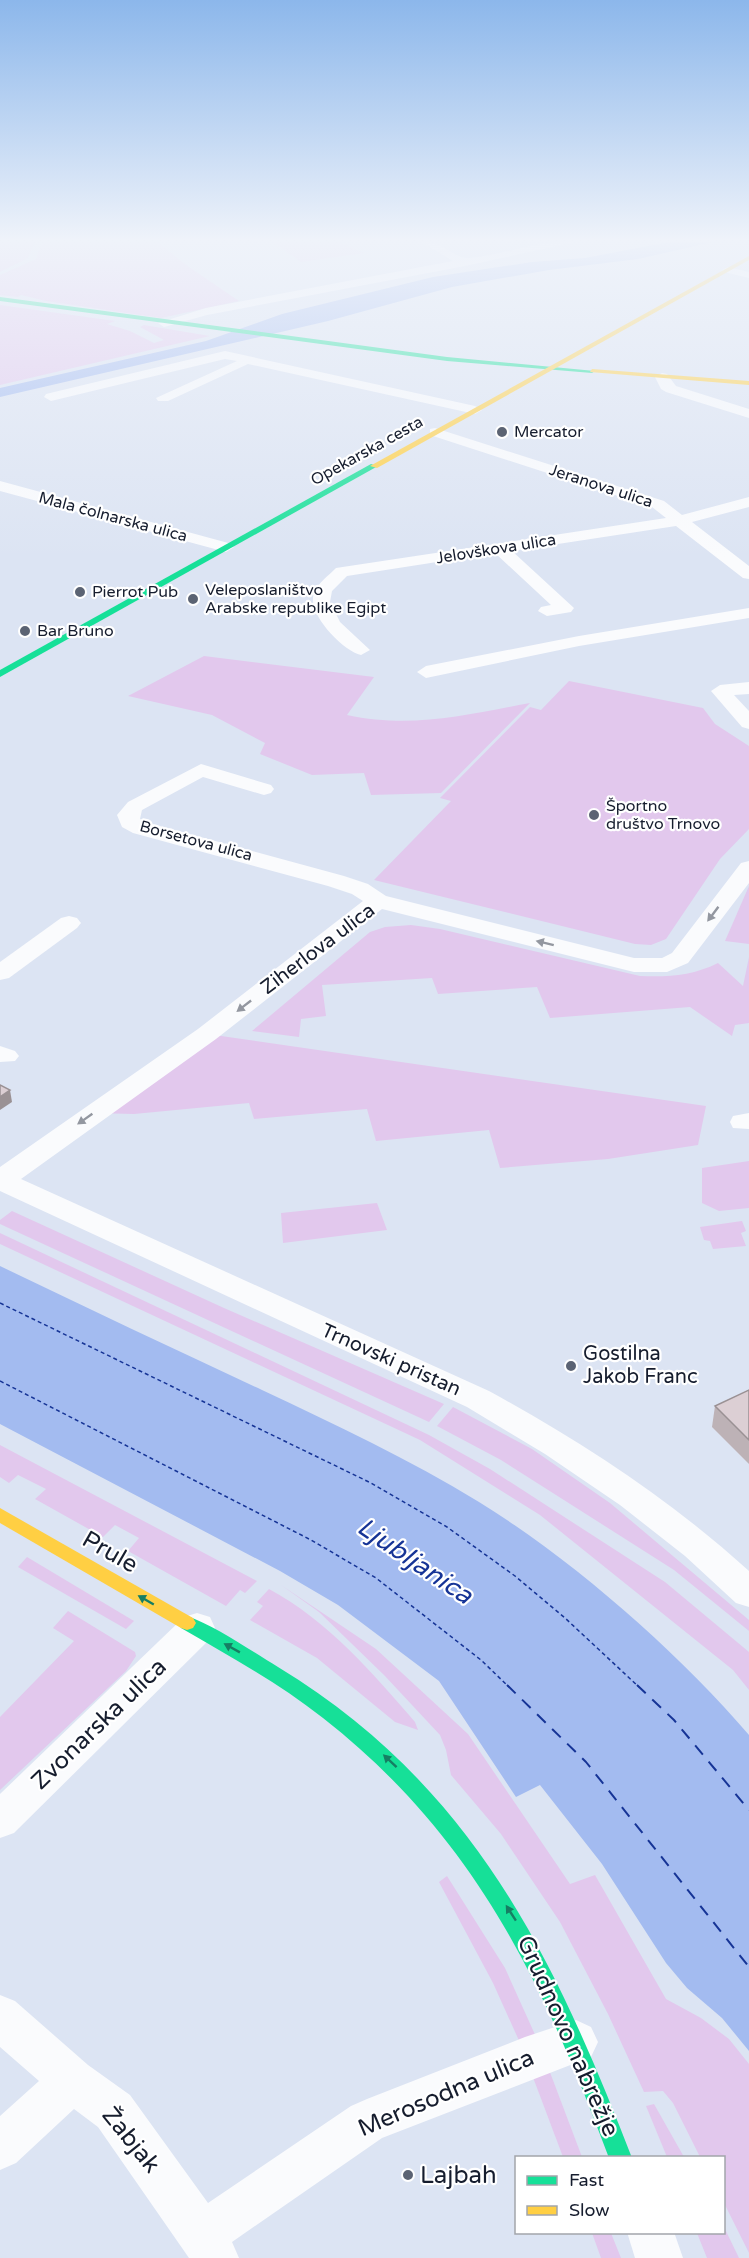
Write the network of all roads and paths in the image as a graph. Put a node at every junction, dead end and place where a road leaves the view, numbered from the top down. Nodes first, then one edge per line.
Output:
1 (363, 347) edge
2 (587, 347) edge
3 (249, 361) junction
4 (549, 368) junction
5 (662, 377) junction
6 (749, 383) edge
7 (51, 397) dead end
8 (163, 398) dead end
9 (475, 410) junction
10 (749, 414) edge
11 (435, 432) junction
12 (0, 486) edge
13 (749, 502) edge
14 (681, 520) junction
15 (226, 547) junction
16 (500, 549) junction
17 (749, 574) edge
18 (547, 611) dead end
19 (749, 613) edge
20 (361, 650) dead end
21 (426, 672) dead end
22 (0, 674) edge
23 (749, 688) edge
24 (749, 723) edge
25 (264, 789) dead end
26 (749, 868) edge
27 (378, 901) junction
28 (69, 923) dead end
29 (0, 973) edge
30 (0, 1180) edge
31 (0, 1515) edge
32 (745, 1589) edge
33 (197, 1628) junction
34 (0, 1820) edge
35 (0, 2016) edge
36 (576, 2042) junction
37 (72, 2081) junction
38 (0, 2147) edge
39 (621, 2156) edge
40 (651, 2234) edge
41 (208, 2246) edge
42 (659, 2258) edge

1 - 4 street
2 - 4 street, Opekarska cesta
3 - 7 street
3 - 8 street
3 - 9 street
4 - 5 street
4 - 9 street, Opekarska cesta
5 - 6 street
5 - 10 street
9 - 11 street, Opekarska cesta
11 - 14 street, Jeranova ulica
11 - 15 street, Opekarska cesta
12 - 15 street, Mala čolnarska ulica
13 - 14 street, Jelovškova ulica
14 - 16 street, Jelovškova ulica
14 - 17 street, Jeranova ulica
15 - 22 street, Opekarska cesta
16 - 18 street
16 - 20 street, Jelovškova ulica
19 - 21 street
23 - 24 street
25 - 27 street, Borsetova ulica
26 -> 27 street, Ziherlova ulica
27 -> 30 street, Ziherlova ulica
28 - 29 street
30 - 32 street, Trnovski pristan
33 -> 31 street, Prule
33 - 34 street, Zvonarska ulica
36 -> 33 street, Grudnovo nabrežje
35 - 37 street, Žabjak
36 - 39 street, Grudnovo nabrežje
36 - 41 street, Merosodna ulica
37 - 38 street
37 - 41 street, Žabjak
40 - 42 street

